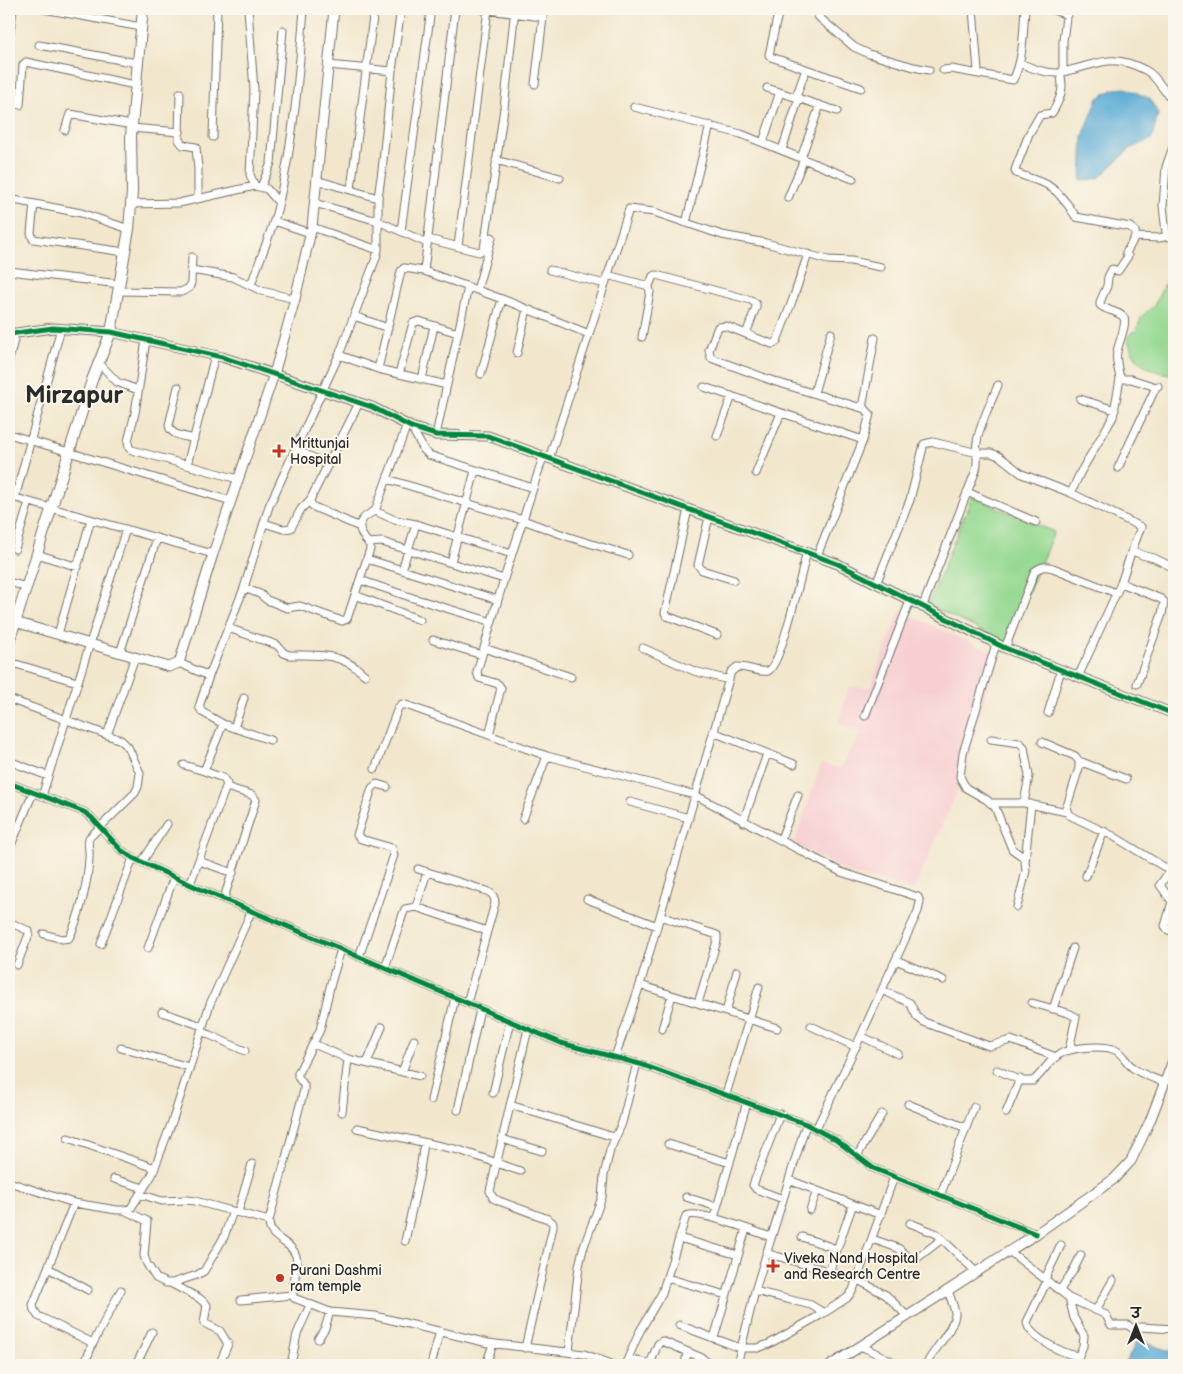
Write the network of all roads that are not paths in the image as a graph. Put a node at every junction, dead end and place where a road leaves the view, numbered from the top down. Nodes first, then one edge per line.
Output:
1 (13, 9) edge
2 (44, 9) edge
3 (143, 9) edge
4 (217, 9) edge
5 (248, 9) edge
6 (304, 9) edge
7 (334, 9) edge
8 (374, 9) edge
9 (402, 9) edge
10 (431, 9) edge
11 (455, 9) edge
12 (486, 9) edge
13 (544, 9) edge
14 (779, 9) edge
15 (818, 9) edge
16 (973, 9) edge
17 (1025, 9) edge
18 (1051, 9) edge
19 (514, 11) edge
20 (1067, 12) edge
21 (542, 17) junction
22 (141, 28) junction
23 (283, 30) dead end
24 (9, 39) edge
25 (38, 45) dead end
26 (137, 63) junction
27 (1020, 63) junction
28 (328, 66) junction
29 (366, 69) junction
30 (806, 69) junction
31 (930, 70) dead end
32 (943, 70) dead end
33 (392, 71) junction
34 (978, 71) dead end
35 (1060, 73) junction
36 (535, 84) dead end
37 (135, 85) junction
38 (767, 88) dead end
39 (860, 88) dead end
40 (780, 92) junction
41 (180, 93) dead end
42 (797, 98) junction
43 (1174, 100) edge
44 (20, 105) dead end
45 (820, 106) junction
46 (634, 107) dead end
47 (838, 111) dead end
48 (710, 125) junction
49 (131, 127) junction
50 (65, 130) dead end
51 (180, 132) junction
52 (213, 136) dead end
53 (763, 142) junction
54 (1174, 144) edge
55 (782, 150) junction
56 (802, 159) junction
57 (496, 160) junction
58 (560, 178) dead end
59 (853, 179) dead end
60 (316, 180) junction
61 (258, 187) junction
62 (351, 189) junction
63 (378, 198) junction
64 (788, 198) dead end
65 (9, 199) edge
66 (198, 199) junction
67 (279, 203) junction
68 (314, 203) junction
69 (34, 204) junction
70 (131, 204) junction
71 (274, 220) junction
72 (378, 221) junction
73 (686, 222) junction
74 (129, 229) junction
75 (311, 230) junction
76 (401, 231) junction
77 (492, 236) dead end
78 (1136, 237) junction
79 (1171, 238) edge
80 (428, 241) junction
81 (458, 246) junction
82 (378, 250) junction
83 (125, 252) junction
84 (485, 252) junction
85 (808, 254) junction
86 (192, 257) dead end
87 (881, 267) dead end
88 (191, 270) junction
89 (550, 270) dead end
90 (9, 271) edge
91 (424, 271) junction
92 (607, 275) junction
93 (605, 284) junction
94 (251, 285) junction
95 (649, 286) junction
96 (119, 287) junction
97 (468, 287) junction
98 (477, 290) junction
99 (295, 299) junction
100 (502, 299) junction
101 (527, 309) junction
102 (354, 316) junction
103 (434, 326) junction
104 (61, 328) junction
105 (388, 328) junction
106 (111, 332) junction
107 (458, 332) junction
108 (11, 333) edge
109 (831, 333) dead end
110 (589, 334) junction
111 (746, 334) junction
112 (642, 336) dead end
113 (875, 338) dead end
114 (146, 340) junction
115 (517, 353) dead end
116 (214, 355) junction
117 (339, 355) junction
118 (9, 360) edge
119 (99, 363) junction
120 (378, 369) junction
121 (274, 374) junction
122 (399, 374) junction
123 (481, 374) dead end
124 (422, 379) junction
125 (1120, 379) junction
126 (447, 385) junction
127 (998, 385) dead end
128 (178, 387) dead end
129 (704, 387) dead end
130 (138, 390) junction
131 (322, 390) junction
132 (814, 393) junction
133 (732, 396) junction
134 (1080, 399) dead end
135 (359, 403) junction
136 (862, 408) junction
137 (1115, 410) junction
138 (782, 413) junction
139 (409, 426) junction
140 (9, 434) edge
141 (436, 435) junction
142 (717, 436) dead end
143 (194, 439) junction
144 (31, 440) junction
145 (863, 440) junction
146 (295, 449) junction
147 (69, 452) junction
148 (978, 453) junction
149 (546, 458) junction
150 (187, 465) junction
151 (328, 465) junction
152 (1118, 468) dead end
153 (475, 470) junction
154 (756, 473) dead end
155 (238, 479) junction
156 (387, 479) junction
157 (533, 488) junction
158 (967, 492) junction
159 (1071, 493) junction
160 (12, 497) edge
161 (310, 500) junction
162 (231, 501) junction
163 (29, 502) junction
164 (467, 503) junction
165 (52, 508) junction
166 (688, 509) junction
167 (375, 511) junction
168 (709, 517) junction
169 (91, 520) junction
170 (523, 520) junction
171 (1036, 522) dead end
172 (264, 523) junction
173 (416, 524) junction
174 (360, 527) junction
175 (126, 529) junction
176 (458, 537) junction
177 (157, 538) junction
178 (368, 543) junction
179 (15, 549) dead end
180 (408, 550) junction
181 (1132, 550) junction
182 (807, 552) junction
183 (37, 554) junction
184 (213, 554) junction
185 (512, 554) junction
186 (628, 556) dead end
187 (818, 556) junction
188 (367, 559) junction
189 (451, 562) junction
190 (78, 567) junction
191 (1174, 568) edge
192 (402, 570) junction
193 (504, 579) junction
194 (360, 580) junction
195 (734, 580) dead end
196 (9, 582) edge
197 (1121, 583) junction
198 (876, 584) junction
199 (26, 587) junction
200 (244, 588) junction
201 (1116, 593) junction
202 (356, 595) junction
203 (498, 600) junction
204 (910, 601) junction
205 (922, 608) junction
206 (420, 620) dead end
207 (12, 621) edge
208 (492, 622) junction
209 (228, 628) junction
210 (58, 634) junction
211 (717, 635) dead end
212 (433, 640) dead end
213 (9, 642) edge
214 (89, 643) junction
215 (996, 644) junction
216 (643, 648) dead end
217 (1005, 648) junction
218 (483, 651) junction
219 (120, 652) junction
220 (135, 657) junction
221 (9, 662) edge
222 (180, 663) junction
223 (1061, 670) junction
224 (365, 675) dead end
225 (209, 676) junction
226 (571, 677) dead end
227 (1078, 677) junction
228 (729, 680) junction
229 (77, 682) junction
230 (1137, 684) dead end
231 (244, 698) dead end
232 (9, 699) edge
233 (1048, 713) dead end
234 (1174, 714) edge
235 (865, 716) dead end
236 (65, 719) junction
237 (223, 724) junction
238 (234, 728) junction
239 (713, 732) junction
240 (106, 735) junction
241 (489, 735) junction
242 (991, 739) dead end
243 (270, 740) dead end
244 (1042, 742) dead end
245 (767, 754) junction
246 (547, 756) junction
247 (9, 761) edge
248 (1079, 761) junction
249 (794, 764) dead end
250 (184, 765) dead end
251 (375, 769) dead end
252 (204, 771) junction
253 (48, 776) junction
254 (1126, 779) dead end
255 (9, 783) edge
256 (226, 787) junction
257 (387, 787) dead end
258 (33, 792) junction
259 (695, 795) junction
260 (798, 795) dead end
261 (42, 796) junction
262 (630, 802) dead end
263 (991, 803) junction
264 (1028, 804) junction
265 (1067, 812) junction
266 (689, 818) junction
267 (523, 819) dead end
268 (743, 822) junction
269 (166, 824) dead end
270 (100, 827) junction
271 (1104, 831) junction
272 (780, 841) junction
273 (9, 850) edge
274 (133, 858) junction
275 (199, 860) junction
276 (1025, 861) junction
277 (142, 862) junction
278 (418, 869) dead end
279 (427, 872) junction
280 (233, 873) junction
281 (1171, 874) edge
282 (1086, 876) dead end
283 (174, 877) junction
284 (190, 884) junction
285 (224, 898) junction
286 (586, 899) dead end
287 (416, 907) junction
288 (1017, 907) dead end
289 (252, 910) junction
290 (660, 916) junction
291 (9, 922) edge
292 (657, 926) junction
293 (488, 931) junction
294 (1174, 932) edge
295 (44, 934) dead end
296 (101, 944) dead end
297 (148, 948) dead end
298 (1073, 948) dead end
299 (341, 949) junction
300 (359, 957) junction
301 (896, 960) junction
302 (17, 965) dead end
303 (385, 968) junction
304 (737, 971) dead end
305 (943, 980) dead end
306 (640, 985) junction
307 (759, 987) dead end
308 (882, 990) junction
309 (672, 995) junction
310 (455, 998) junction
311 (467, 1003) junction
312 (698, 1003) junction
313 (1032, 1003) dead end
314 (1053, 1008) junction
315 (480, 1009) junction
316 (162, 1012) dead end
317 (726, 1012) junction
318 (748, 1019) junction
319 (510, 1021) junction
320 (811, 1026) dead end
321 (382, 1027) dead end
322 (778, 1028) dead end
323 (202, 1029) junction
324 (528, 1029) junction
325 (662, 1029) dead end
326 (862, 1036) junction
327 (414, 1040) dead end
328 (314, 1044) junction
329 (856, 1047) junction
330 (121, 1048) dead end
331 (1069, 1050) junction
332 (245, 1051) dead end
333 (898, 1054) dead end
334 (615, 1057) junction
335 (1056, 1057) junction
336 (348, 1059) junction
337 (1174, 1060) edge
338 (366, 1063) junction
339 (637, 1063) junction
340 (189, 1067) junction
341 (997, 1070) dead end
342 (402, 1072) junction
343 (420, 1076) dead end
344 (1020, 1080) junction
345 (1165, 1082) junction
346 (493, 1093) dead end
347 (726, 1094) junction
348 (431, 1100) dead end
349 (747, 1102) junction
350 (908, 1104) dead end
351 (510, 1105) junction
352 (974, 1107) dead end
353 (458, 1110) dead end
354 (342, 1112) dead end
355 (1006, 1112) dead end
356 (780, 1114) junction
357 (882, 1114) dead end
358 (806, 1124) junction
359 (357, 1128) dead end
360 (966, 1128) junction
361 (816, 1129) junction
362 (614, 1137) junction
363 (68, 1138) dead end
364 (502, 1139) junction
365 (424, 1142) junction
366 (668, 1144) dead end
367 (542, 1151) dead end
368 (857, 1156) junction
369 (496, 1162) junction
370 (730, 1163) junction
371 (252, 1164) dead end
372 (155, 1168) junction
373 (520, 1171) dead end
374 (894, 1177) junction
375 (114, 1179) dead end
376 (789, 1180) junction
377 (9, 1182) edge
378 (142, 1191) junction
379 (816, 1191) junction
380 (940, 1196) junction
381 (686, 1197) dead end
382 (783, 1199) junction
383 (74, 1203) junction
384 (853, 1204) junction
385 (717, 1207) junction
386 (124, 1210) junction
387 (810, 1210) dead end
388 (235, 1212) junction
389 (881, 1215) junction
390 (714, 1218) junction
391 (269, 1221) junction
392 (910, 1223) dead end
393 (746, 1229) junction
394 (1036, 1234) junction
395 (771, 1237) junction
396 (679, 1238) junction
397 (802, 1238) dead end
398 (872, 1239) junction
399 (942, 1239) junction
400 (405, 1241) dead end
401 (1061, 1245) dead end
402 (837, 1249) junction
403 (1009, 1251) junction
404 (766, 1253) junction
405 (738, 1255) junction
406 (1081, 1255) dead end
407 (48, 1268) junction
408 (829, 1272) junction
409 (976, 1272) junction
410 (667, 1278) junction
411 (858, 1280) junction
412 (1046, 1280) junction
413 (1113, 1280) dead end
414 (170, 1283) junction
415 (88, 1290) dead end
416 (120, 1290) dead end
417 (948, 1290) junction
418 (1060, 1290) junction
419 (754, 1291) junction
420 (292, 1295) junction
421 (726, 1295) junction
422 (1069, 1298) junction
423 (241, 1300) dead end
424 (310, 1305) junction
425 (1096, 1310) junction
426 (330, 1312) junction
427 (824, 1314) junction
428 (907, 1316) junction
429 (679, 1325) dead end
430 (1174, 1329) edge
431 (440, 1331) junction
432 (152, 1332) dead end
433 (714, 1338) junction
434 (318, 1339) dead end
435 (493, 1344) junction
436 (92, 1345) junction
437 (861, 1346) junction
438 (525, 1348) junction
439 (740, 1348) junction
440 (569, 1352) junction
441 (687, 1352) junction
442 (1078, 1356) junction
443 (627, 1362) edge
444 (84, 1365) edge
445 (136, 1365) edge
446 (219, 1365) edge
447 (291, 1365) edge
448 (430, 1365) edge
449 (486, 1365) edge
450 (614, 1365) edge
451 (652, 1365) edge
452 (685, 1365) edge
453 (708, 1365) edge
454 (737, 1365) edge
455 (834, 1365) edge
456 (900, 1365) edge
457 (926, 1365) edge
458 (1077, 1365) edge

1 - 24 street
2 - 22 street
3 - 22 main road
4 - 52 street
5 - 61 street
6 - 67 street
7 - 28 street
8 - 29 street
9 - 33 street
10 - 76 street
11 - 80 street
12 - 19 street
12 - 81 street
13 - 21 street
14 - 30 street
15 - 31 street
16 - 34 street
17 - 27 street
18 - 20 street
19 - 21 street
19 - 57 street
20 - 35 street
21 - 36 street
22 - 26 main road
23 - 61 street
25 - 26 street
26 - 37 main road
27 - 32 street
27 - 35 street
28 - 29 street
28 - 60 street
29 - 33 street
29 - 62 street
30 - 39 street
30 - 42 street
33 - 63 street
35 - 43 street
35 - 78 street
37 - 44 street
37 - 49 main road
38 - 40 street
40 - 42 street
40 - 53 street
41 - 51 street
42 - 45 street
42 - 55 street
45 - 47 street
45 - 56 street
46 - 48 street
48 - 53 street
48 - 73 street
49 - 50 street
49 - 51 street
49 - 70 main road
51 - 66 street
53 - 55 street
54 - 79 street
55 - 56 street
56 - 59 street
56 - 64 street
57 - 58 street
57 - 84 street
60 - 62 street
60 - 68 street
61 - 66 street
61 - 67 street
62 - 63 street
63 - 72 street
65 - 69 street
66 - 70 street
67 - 71 street
68 - 72 street
68 - 75 street
69 - 74 street
69 - 83 street
70 - 74 main road
71 - 75 street
71 - 94 street
72 - 76 street
72 - 82 street
73 - 85 street
73 - 92 street
74 - 83 main road
75 - 82 street
75 - 99 street
76 - 80 street
77 - 84 street
78 - 79 street
78 - 125 street
80 - 81 street
80 - 91 street
81 - 84 street
82 - 102 street
83 - 96 main road
84 - 98 street
85 - 87 street
85 - 111 street
86 - 88 street
88 - 94 street
88 - 96 street
89 - 93 street
90 - 96 street
91 - 97 street
91 - 105 street
92 - 93 street
92 - 95 street
93 - 110 street
94 - 99 street
95 - 111 street
95 - 112 street
96 - 106 main road
97 - 98 street
97 - 107 street
98 - 100 street
99 - 121 street
100 - 101 street
100 - 123 street
101 - 110 street
101 - 115 street
102 - 105 street
102 - 117 street
103 - 107 street
103 - 122 street
103 - 124 street
104 - 106 street
104 - 108 street
104 - 144 street
105 - 120 street
106 - 114 street
106 - 119 main road
107 - 126 street
108 - 118 street
109 - 132 street
110 - 149 street
111 - 132 street
113 - 136 street
114 - 116 street
114 - 130 street
116 - 121 street
116 - 143 street
117 - 120 street
117 - 131 street
119 - 130 street
119 - 147 main road
120 - 122 street
121 - 131 street
121 - 155 street
122 - 124 street
124 - 126 street
125 - 137 street
125 - 152 street
126 - 141 street
127 - 148 street
128 - 143 street
129 - 133 street
130 - 150 street
131 - 135 street
131 - 146 street
132 - 136 street
133 - 138 street
133 - 142 street
134 - 137 street
135 - 139 street
135 - 151 street
136 - 145 street
137 - 159 street
138 - 145 street
138 - 154 street
139 - 141 street
139 - 153 street
139 - 156 street
140 - 144 street
141 - 149 street
143 - 150 street
144 - 147 street
144 - 160 street
145 - 187 street
146 - 151 street
146 - 172 street
147 - 162 street
147 - 165 main road
148 - 158 street
148 - 159 street
148 - 198 street
149 - 157 street
149 - 166 street
150 - 155 street
151 - 161 street
153 - 157 street
153 - 164 street
155 - 162 street
156 - 164 street
156 - 167 street
157 - 170 street
158 - 171 street
158 - 205 street
159 - 181 street
160 - 163 street
161 - 172 street
161 - 174 street
162 - 184 street
163 - 165 street
163 - 179 street
164 - 170 street
164 - 176 street
165 - 169 street
165 - 183 main road
166 - 168 street
166 - 211 street
167 - 173 street
167 - 174 street
168 - 182 street
168 - 195 street
169 - 175 street
169 - 190 street
170 - 185 street
170 - 186 street
172 - 200 street
173 - 176 street
173 - 180 street
174 - 178 street
175 - 177 street
175 - 214 street
176 - 185 street
176 - 189 street
177 - 184 street
177 - 219 street
178 - 180 street
178 - 188 street
180 - 189 street
180 - 192 street
181 - 191 street
181 - 197 street
182 - 187 street
182 - 228 street
183 - 190 street
183 - 199 main road
184 - 222 street
185 - 193 street
187 - 198 street
188 - 192 street
188 - 194 street
189 - 193 street
190 - 210 street
192 - 203 street
193 - 203 street
194 - 202 street
194 - 208 street
196 - 199 street
197 - 201 street
197 - 230 street
198 - 204 street
199 - 207 main road
200 - 202 street
200 - 209 street
201 - 217 street
201 - 227 street
202 - 206 street
203 - 208 street
204 - 205 street
204 - 235 street
205 - 215 street
207 - 210 street
207 - 213 main road
208 - 218 street
209 - 224 street
209 - 225 street
210 - 214 street
212 - 218 street
214 - 219 street
214 - 229 street
215 - 217 street
215 - 263 street
216 - 228 street
217 - 223 street
218 - 226 street
218 - 241 street
219 - 220 street
220 - 222 street
220 - 240 street
221 - 229 street
222 - 225 street
223 - 227 street
223 - 233 street
225 - 237 street
227 - 234 street
228 - 239 street
229 - 236 street
231 - 238 street
232 - 236 street
236 - 240 street
236 - 253 street
237 - 238 street
237 - 252 street
238 - 243 street
239 - 245 street
239 - 259 street
240 - 270 street
241 - 246 street
241 - 251 street
242 - 264 street
244 - 248 street
245 - 249 street
245 - 268 street
246 - 259 street
246 - 267 street
247 - 253 street
248 - 254 street
248 - 265 street
250 - 252 street
252 - 256 street
253 - 261 street
255 - 258 street
256 - 275 street
256 - 280 street
257 - 300 street
258 - 261 street
258 - 273 street
259 - 266 street
259 - 268 street
260 - 272 street
261 - 270 street
262 - 266 street
263 - 264 street
263 - 276 street
264 - 265 street
264 - 276 street
265 - 271 street
266 - 290 street
268 - 272 street
269 - 277 street
270 - 274 street
270 - 295 street
271 - 281 street
271 - 282 street
272 - 301 street
274 - 277 street
274 - 296 street
275 - 280 street
275 - 284 street
276 - 288 street
277 - 283 street
278 - 279 street
279 - 287 street
279 - 293 street
280 - 285 street
281 - 294 street
283 - 284 street
283 - 297 street
284 - 285 street
285 - 289 street
286 - 292 street
287 - 293 street
287 - 303 street
289 - 299 street
289 - 323 street
290 - 292 street
290 - 312 street
291 - 302 street
292 - 306 street
293 - 311 street
298 - 314 street
299 - 300 street
299 - 328 street
300 - 303 street
301 - 305 street
301 - 308 street
303 - 310 street
304 - 317 street
306 - 309 street
306 - 334 street
307 - 318 street
308 - 326 street
308 - 335 street
309 - 312 street
309 - 325 street
310 - 311 street
310 - 348 street
311 - 315 street
312 - 317 street
313 - 314 street
314 - 331 street
315 - 319 street
315 - 353 street
316 - 323 street
317 - 318 street
318 - 322 street
318 - 347 street
319 - 324 street
319 - 346 street
320 - 329 street
321 - 338 street
323 - 332 street
323 - 340 street
324 - 334 street
324 - 351 street
326 - 329 street
326 - 333 street
327 - 342 street
328 - 336 street
328 - 391 street
329 - 361 street
330 - 340 street
331 - 335 street
331 - 345 street
334 - 339 street
335 - 344 street
336 - 338 street
336 - 354 street
337 - 345 street
338 - 342 street
339 - 347 street
339 - 362 street
340 - 372 street
341 - 344 street
342 - 343 street
344 - 355 street
345 - 394 street
347 - 349 street
349 - 356 street
349 - 370 street
350 - 360 street
351 - 362 street
351 - 364 street
352 - 360 street
356 - 358 street
356 - 382 street
357 - 368 street
358 - 361 street
358 - 376 street
359 - 365 street
360 - 380 street
361 - 368 street
362 - 440 street
363 - 372 street
364 - 367 street
364 - 369 street
365 - 369 street
365 - 400 street
366 - 370 street
368 - 374 street
369 - 373 street
369 - 438 street
370 - 385 street
371 - 388 street
372 - 378 street
374 - 380 street
374 - 389 street
375 - 378 street
376 - 379 street
376 - 382 street
377 - 383 street
378 - 386 street
378 - 388 street
379 - 384 street
379 - 387 street
380 - 394 street
381 - 385 street
382 - 395 street
383 - 386 street
383 - 407 street
384 - 389 street
384 - 402 street
385 - 390 street
386 - 414 street
388 - 391 street
388 - 414 street
389 - 398 street
390 - 393 street
390 - 396 street
391 - 420 street
392 - 399 street
393 - 395 street
393 - 405 street
394 - 403 street
395 - 404 street
396 - 405 street
396 - 410 street
397 - 402 street
398 - 399 street
398 - 411 street
399 - 409 street
401 - 412 street
402 - 408 street
403 - 409 street
403 - 412 street
404 - 408 street
404 - 419 street
405 - 421 street
406 - 418 street
407 - 415 street
407 - 436 street
408 - 411 street
409 - 417 street
410 - 421 street
410 - 443 street
411 - 427 street
411 - 428 street
412 - 418 street
412 - 442 street
413 - 425 street
414 - 446 street
416 - 436 street
417 - 428 street
417 - 457 street
418 - 422 street
419 - 427 street
419 - 439 street
420 - 423 street
420 - 424 street
421 - 433 street
422 - 425 street
422 - 442 street
424 - 426 street
424 - 447 street
425 - 430 street
426 - 431 street
426 - 434 street
427 - 439 street
428 - 437 street
429 - 433 street
431 - 435 street
431 - 448 street
432 - 445 street
433 - 439 street
435 - 438 street
435 - 449 street
436 - 444 street
437 - 455 street
437 - 456 street
438 - 440 street
439 - 454 street
440 - 450 street
441 - 451 street
441 - 452 street
441 - 453 street
442 - 458 street
443 - 451 street

